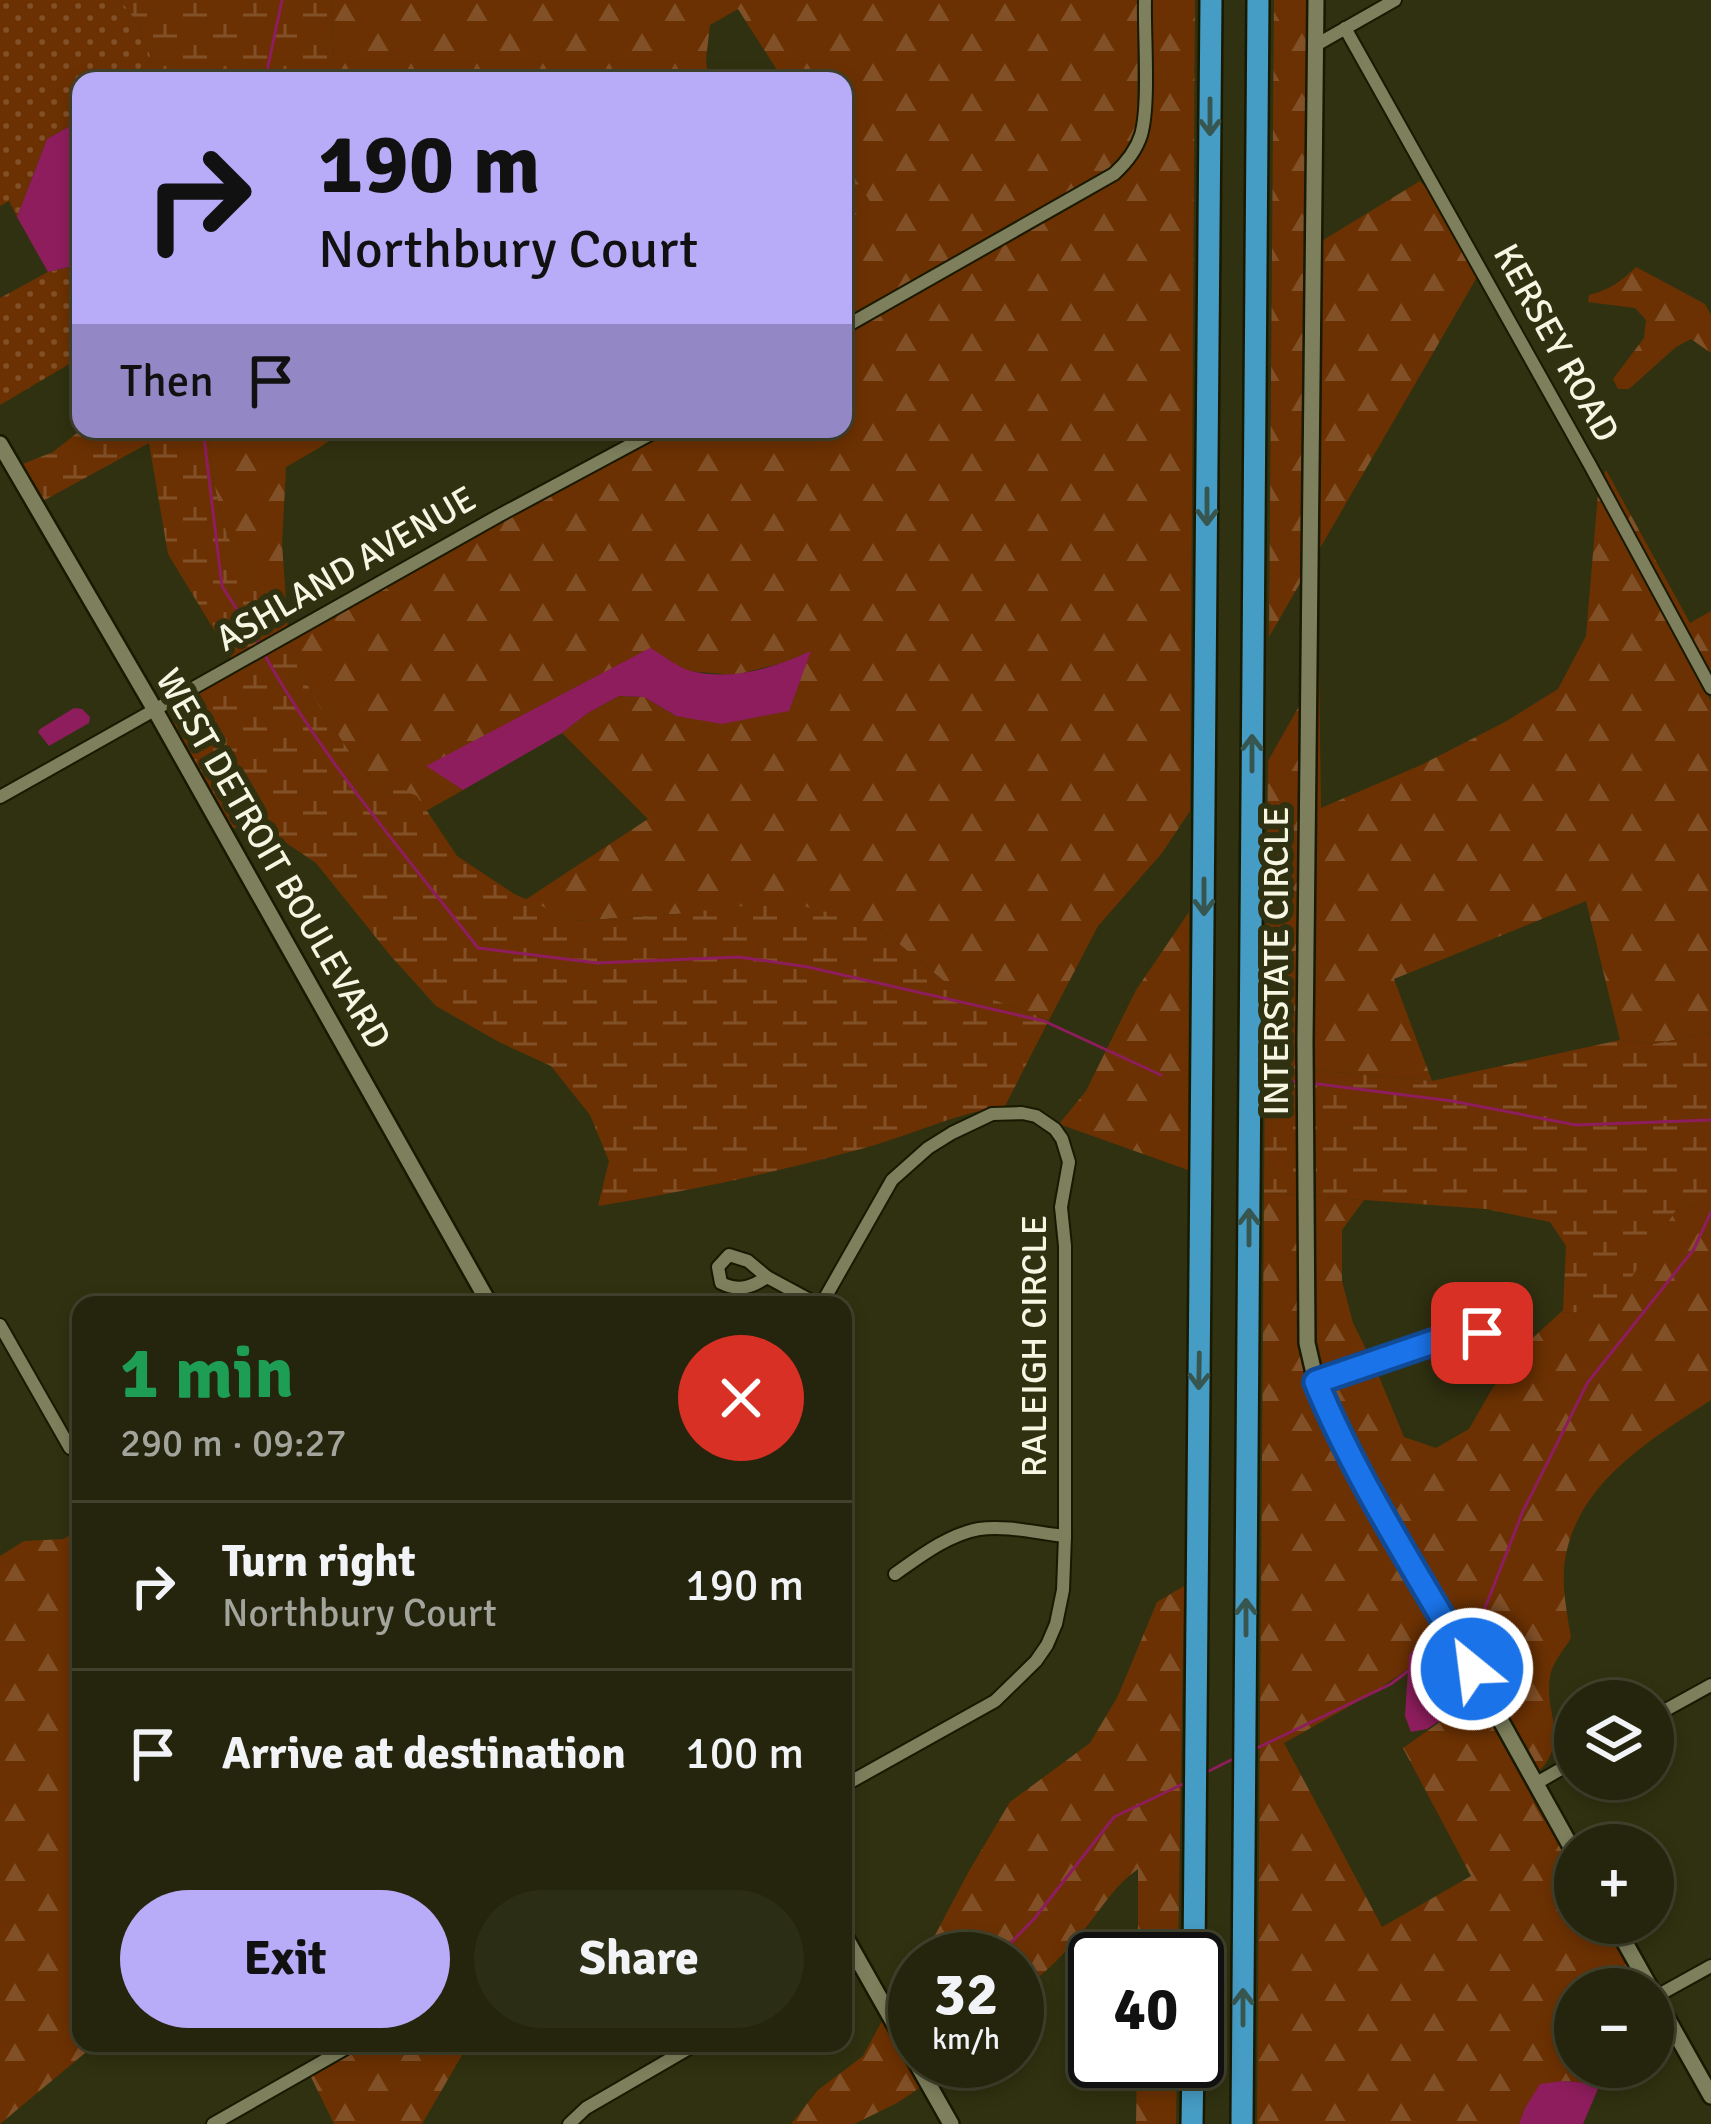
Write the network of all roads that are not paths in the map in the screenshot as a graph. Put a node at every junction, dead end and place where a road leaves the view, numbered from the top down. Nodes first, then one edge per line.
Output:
1 (1144, 0) edge
2 (1211, 0) edge
3 (1258, 0) edge
4 (1316, 0) edge
5 (1395, 0) edge
6 (1345, 28) junction
7 (1316, 45) junction
8 (852, 323) edge
9 (643, 438) edge
10 (0, 444) edge
11 (1711, 688) edge
12 (155, 710) junction
13 (0, 797) edge
14 (767, 1277) dead end
15 (485, 1296) edge
16 (803, 1296) edge
17 (825, 1296) edge
18 (0, 1325) edge
19 (1482, 1333) dead end
20 (1316, 1382) junction
21 (70, 1448) dead end
22 (1065, 1536) junction
23 (895, 1574) dead end
24 (1711, 1685) edge
25 (1674, 1705) edge
26 (1554, 1773) edge
27 (852, 1781) edge
28 (1535, 1784) junction
29 (1558, 1824) edge
30 (1194, 1932) edge
31 (852, 1963) edge
32 (1711, 1966) edge
33 (1674, 1983) edge
34 (1674, 2030) edge
35 (339, 2052) edge
36 (682, 2052) edge
37 (1193, 2088) edge
38 (1711, 2096) edge
39 (212, 2124) edge
40 (569, 2124) edge
41 (951, 2124) edge
42 (1192, 2124) edge
43 (1242, 2124) edge

1 - 8 street
2 -> 30 highway
43 -> 3 highway
4 - 7 street, INTERSTATE CIRCLE
5 - 6 street
6 - 7 street
6 - 11 street, KERSEY ROAD
7 - 20 street, INTERSTATE CIRCLE
9 - 12 street, ASHLAND AVENUE
10 - 12 street, WEST DETROIT BOULEVARD
12 - 13 street, ASHLAND AVENUE
12 - 15 street, WEST DETROIT BOULEVARD
14 - 16 street
17 - 22 street, RALEIGH CIRCLE
18 - 21 street
19 - 20 street
20 - 28 street, INTERSTATE CIRCLE
22 - 23 street
22 - 27 street, RALEIGH CIRCLE
24 - 25 street
26 - 28 street
28 - 29 street, INTERSTATE CIRCLE
31 - 41 street
32 - 33 street
34 - 38 street
35 - 39 street
36 - 40 street
37 - 42 highway

